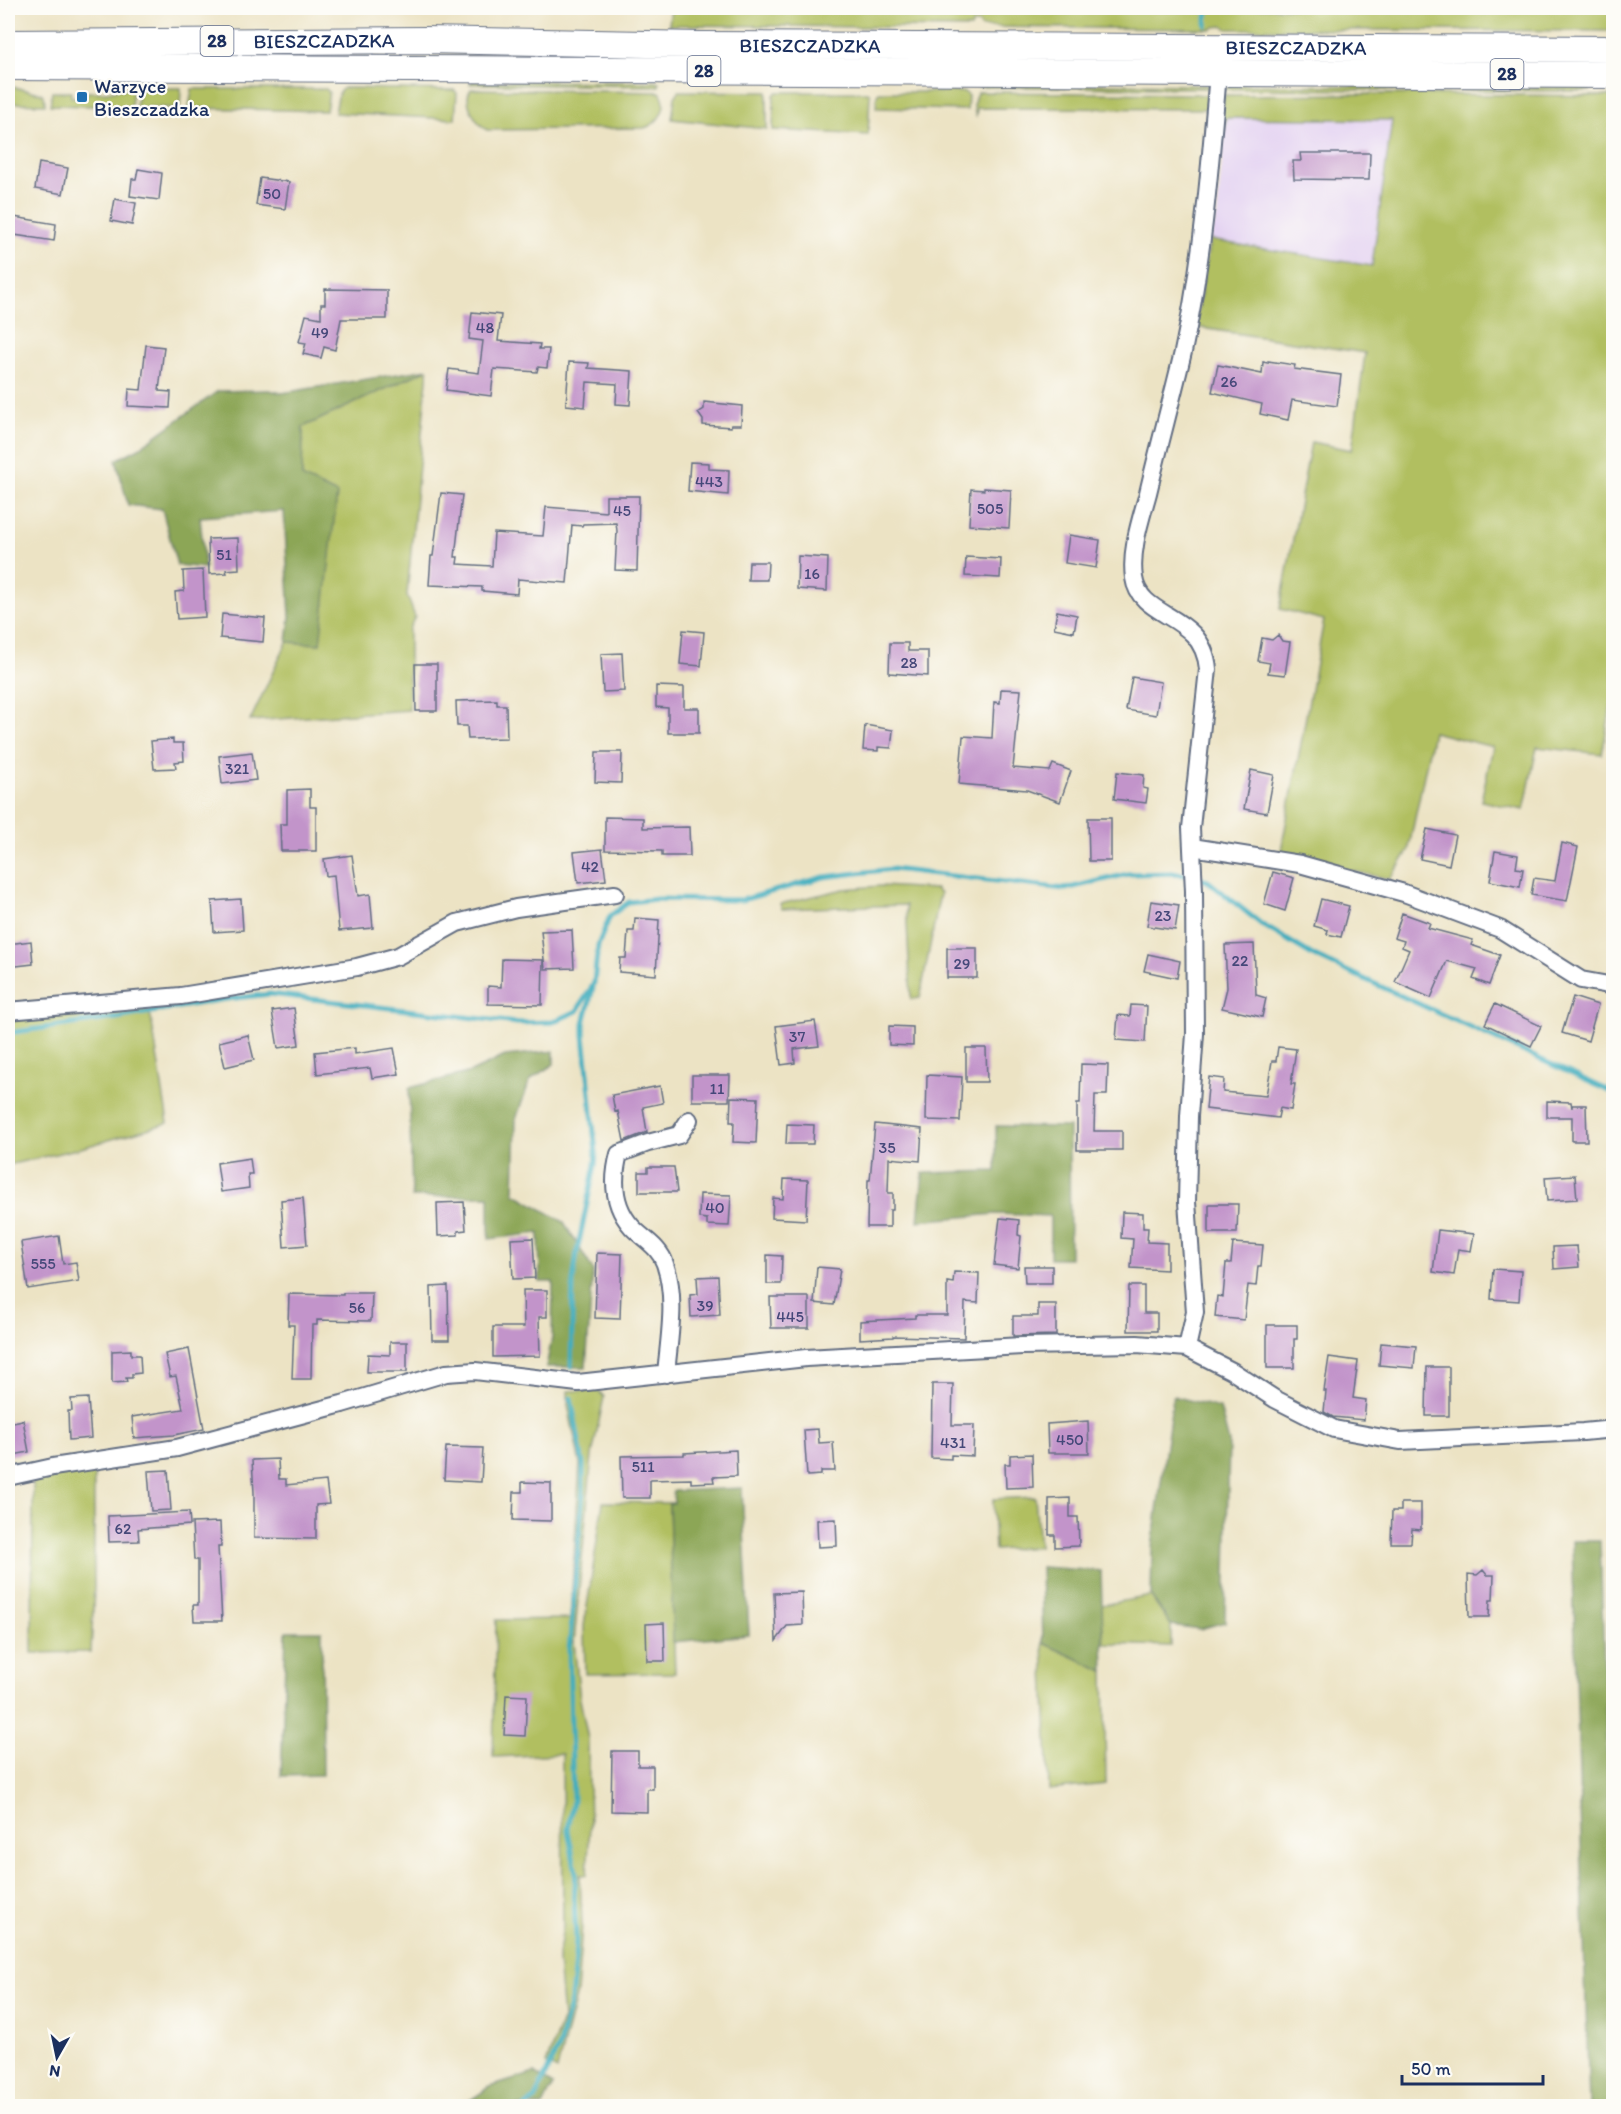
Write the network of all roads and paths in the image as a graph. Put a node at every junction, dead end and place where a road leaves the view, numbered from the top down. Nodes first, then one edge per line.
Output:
1 (8, 43) edge
2 (1614, 49) edge
3 (8, 67) edge
4 (1218, 73) junction
5 (1614, 75) edge
6 (1192, 847) junction
7 (615, 894) dead end
8 (1614, 986) edge
9 (8, 1011) edge
10 (690, 1120) dead end
11 (1187, 1348) junction
12 (666, 1374) junction
13 (1614, 1429) edge
14 (8, 1477) edge

1 - 2 main road, BIESZCZADZKA / 28
3 - 4 main road, BIESZCZADZKA / 28
4 - 5 main road, BIESZCZADZKA / 28
4 - 6 street
6 - 8 street
6 - 11 street
7 - 9 street
10 - 12 street
11 - 12 street
11 - 13 street
12 - 14 street

